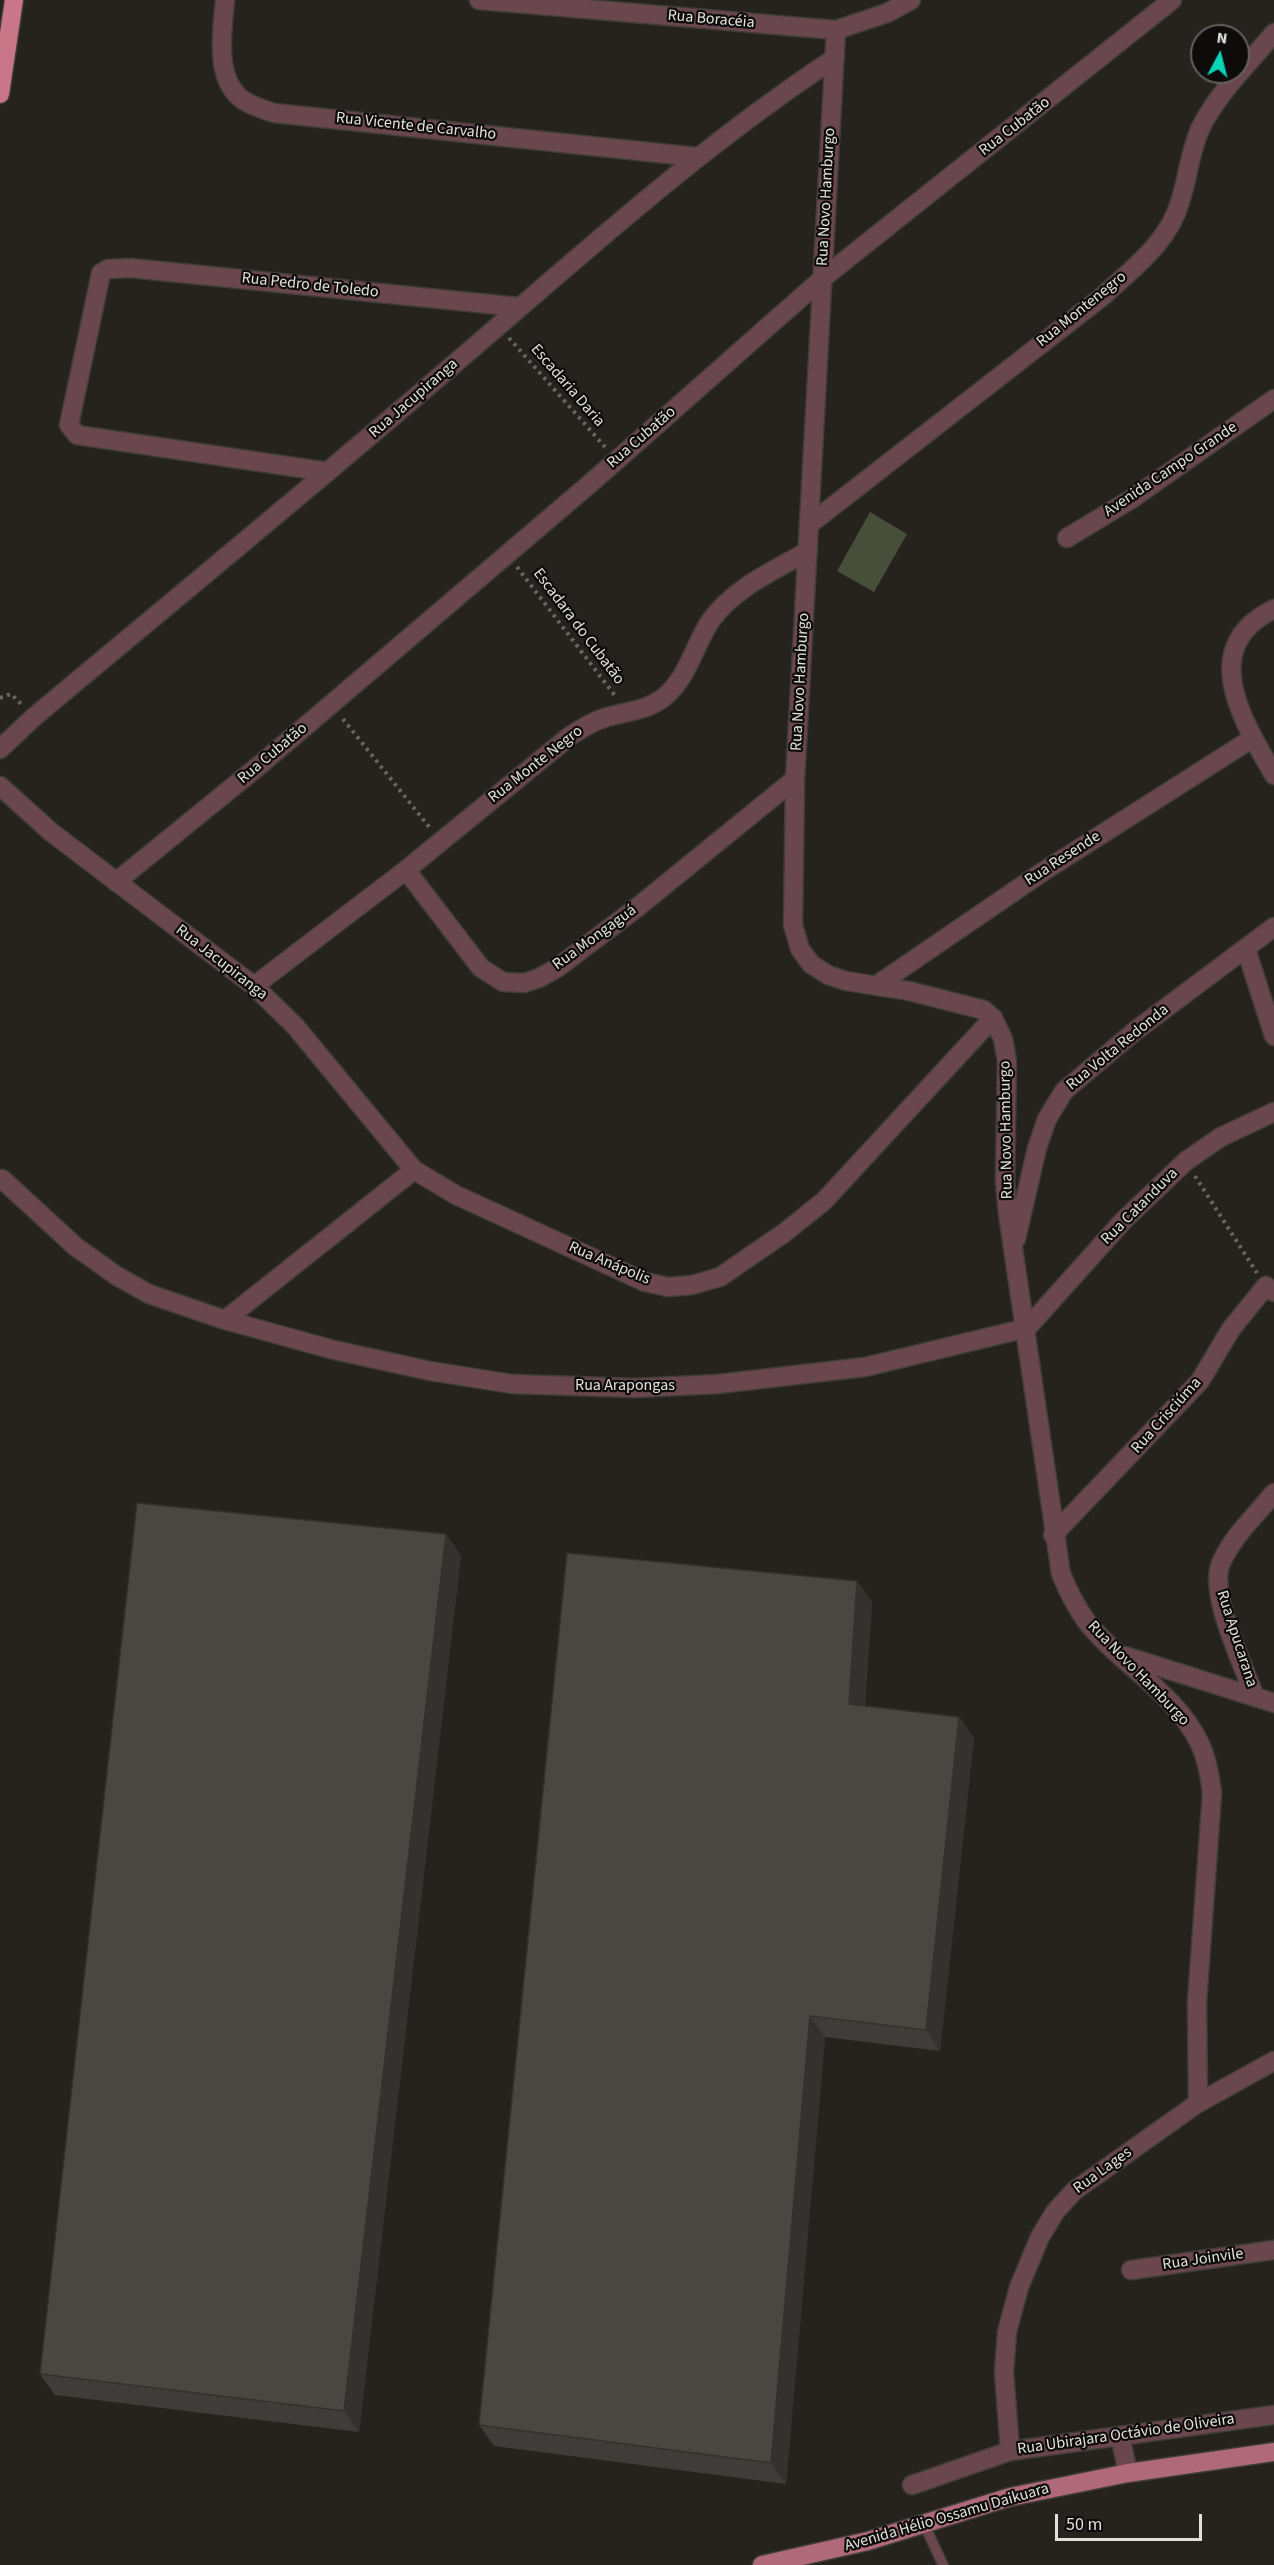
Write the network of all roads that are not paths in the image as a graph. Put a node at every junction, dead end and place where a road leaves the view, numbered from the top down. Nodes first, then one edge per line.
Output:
1 (14, 0) edge
2 (225, 0) edge
3 (479, 0) edge
4 (910, 0) edge
5 (1172, 0) edge
6 (836, 30) junction
7 (1274, 33) edge
8 (835, 58) junction
9 (0, 94) edge
10 (697, 158) junction
11 (823, 278) junction
12 (519, 307) junction
13 (1274, 399) edge
14 (328, 472) junction
15 (810, 524) junction
16 (1067, 538) dead end
17 (808, 551) junction
18 (1274, 609) edge
19 (1253, 738) junction
20 (0, 749) edge
21 (1274, 775) edge
22 (795, 779) junction
23 (0, 786) edge
24 (406, 870) junction
25 (116, 882) junction
26 (1274, 927) edge
27 (1246, 948) junction
28 (877, 985) junction
29 (254, 986) junction
30 (993, 1018) junction
31 (1274, 1036) edge
32 (1274, 1112) edge
33 (414, 1170) junction
34 (2, 1179) dead end
35 (1014, 1246) junction
36 (1270, 1289) edge
37 (225, 1320) junction
38 (1027, 1328) junction
39 (1274, 1493) edge
40 (1053, 1535) junction
41 (1121, 1655) junction
42 (1254, 1695) junction
43 (1274, 1704) edge
44 (1274, 2061) edge
45 (1198, 2103) junction
46 (1274, 2250) edge
47 (1131, 2270) dead end
48 (1274, 2415) edge
49 (1120, 2436) junction
50 (1010, 2451) junction
51 (1274, 2452) edge
52 (1128, 2473) junction
53 (912, 2485) dead end
54 (924, 2524) junction
55 (762, 2565) edge
56 (943, 2565) edge

1 - 9 highway
2 - 10 street, Rua Vicente de Carvalho
3 - 6 street, Rua Boracéia
4 - 6 street
5 - 11 street, Rua Cubatão
6 - 8 street, Rua Novo Hamburgo
7 - 15 street, Rua Montenegro
8 - 10 street, Rua Jacupiranga
8 - 11 street, Rua Novo Hamburgo
10 - 12 street, Rua Jacupiranga
11 - 15 street, Rua Novo Hamburgo
11 - 25 street, Rua Cubatão
12 - 14 street, Rua Jacupiranga
12 - 14 street, Rua Pedro de Toledo
13 - 16 street, Avenida Campo Grande
14 - 20 street, Rua Jacupiranga
15 - 17 street, Rua Novo Hamburgo
17 - 22 street, Rua Novo Hamburgo
17 - 24 street, Rua Monte Negro
18 - 19 street
19 - 21 street
19 - 28 street, Rua Resende
22 - 24 street, Rua Mongaguá
22 - 28 street, Rua Novo Hamburgo
23 - 25 street, Rua Jacupiranga
24 - 29 street, Rua Monte Negro
25 - 29 street, Rua Jacupiranga
26 - 27 street, Rua Volta Redonda
27 - 31 street
27 - 35 street, Rua Volta Redonda
28 - 30 street, Rua Novo Hamburgo
29 - 33 street, Rua Jacupiranga
30 - 33 street, Rua Anápolis
30 - 35 street, Rua Novo Hamburgo
32 - 38 street, Rua Catanduva
33 - 37 street
34 - 37 street, Rua Arapongas
35 - 38 street, Rua Novo Hamburgo
36 - 40 street, Rua Crisciúma
37 - 38 street, Rua Arapongas
38 - 40 street, Rua Novo Hamburgo
39 - 42 street, Rua Apucarana
40 - 41 street, Rua Novo Hamburgo
41 - 42 street, Rua Apucarana
41 - 45 street, Rua Novo Hamburgo
42 - 43 street, Rua Apucarana
44 - 45 street, Rua Lages
45 - 50 street, Rua Lages
46 - 47 street, Rua Joinvile
48 - 49 street, Rua Ubirajara Octávio de Oliveira
49 - 50 street, Rua Ubirajara Octávio de Oliveira
49 - 52 street
50 - 53 street, Rua Ubirajara Octávio de Oliveira
51 - 52 main road, Avenida Hélio Ossamu Daikuara
52 - 54 main road, Avenida Hélio Ossamu Daikuara
54 - 55 main road, Avenida Hélio Ossamu Daikuara
54 - 56 lane

